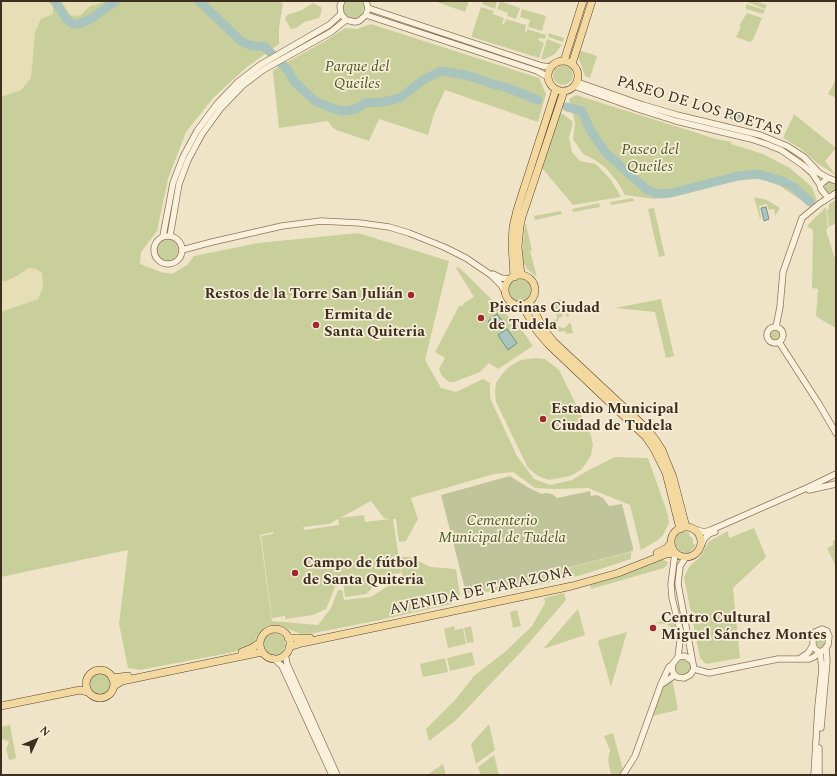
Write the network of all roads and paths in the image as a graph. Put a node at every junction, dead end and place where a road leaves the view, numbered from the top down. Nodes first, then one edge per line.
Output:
1 (342, 1) edge
2 (366, 1) edge
3 (583, 1) edge
4 (592, 1) edge
5 (368, 8) junction
6 (341, 14) junction
7 (366, 15) junction
8 (346, 20) junction
9 (564, 61) junction
10 (572, 64) junction
11 (551, 67) junction
12 (548, 77) junction
13 (575, 84) junction
14 (556, 89) junction
15 (564, 91) junction
16 (828, 178) junction
17 (836, 181) edge
18 (820, 185) junction
19 (836, 193) edge
20 (828, 198) junction
21 (164, 236) junction
22 (170, 236) junction
23 (182, 248) junction
24 (515, 277) junction
25 (505, 292) junction
26 (526, 304) junction
27 (776, 327) junction
28 (779, 342) junction
29 (836, 433) edge
30 (836, 474) edge
31 (836, 484) edge
32 (687, 528) junction
33 (671, 543) junction
34 (701, 546) junction
35 (675, 553) junction
36 (686, 557) junction
37 (288, 638) junction
38 (259, 643) junction
39 (813, 645) junction
40 (290, 647) junction
41 (826, 649) junction
42 (262, 652) junction
43 (820, 652) junction
44 (285, 654) junction
45 (273, 658) junction
46 (678, 658) junction
47 (797, 660) junction
48 (692, 661) junction
49 (672, 665) junction
50 (694, 669) junction
51 (676, 676) junction
52 (112, 678) junction
53 (86, 681) junction
54 (661, 684) junction
55 (114, 686) junction
56 (88, 692) junction
57 (1, 705) edge
58 (332, 775) edge
59 (337, 775) edge
60 (624, 775) edge
61 (814, 775) edge
62 (819, 775) edge

1 - 6 street
2 - 5 street
3 - 9 main road
4 - 10 main road
5 - 7 street
5 - 11 street
6 - 8 street
6 - 21 street
7 - 8 street
7 - 12 street
8 - 22 street
9 - 10 main road
9 - 11 main road
10 - 13 main road
11 - 12 main road
12 - 14 main road
13 - 15 main road
13 - 16 street, PASEO DE LOS POETAS
13 - 18 street, PASEO DE LOS POETAS
14 - 15 main road
14 - 24 main road
15 - 24 main road
16 - 17 street, PASEO DE LOS POETAS
16 - 18 street
18 - 20 street, PASEO DE LOS POETAS
19 - 20 street
20 - 27 street
21 - 22 street
21 - 23 street
22 - 23 street
23 - 24 street
23 - 25 street
24 - 25 main road
24 - 26 main road
25 - 26 main road
26 - 32 main road
27 - 28 street
27 - 28 street
28 - 29 street
30 - 32 street
31 - 34 street
32 - 33 main road
32 - 34 main road
33 - 35 main road
33 - 37 main road, AVENIDA DE TARAZONA
34 - 36 main road
35 - 36 main road
35 - 40 main road, AVENIDA DE TARAZONA
35 - 46 street
36 - 48 street
37 - 38 main road
37 - 40 main road
38 - 42 main road
38 - 52 main road
39 - 41 street
39 - 43 street
39 - 47 street
40 - 44 main road
41 - 43 street
41 - 62 street
42 - 45 main road
42 - 55 main road
43 - 47 street
43 - 61 street
44 - 45 main road
44 - 59 street
45 - 58 street
46 - 48 street
46 - 49 street
47 - 50 street
48 - 50 street
49 - 51 street
49 - 54 street
50 - 51 street
51 - 54 street
52 - 53 main road
52 - 55 main road
53 - 56 main road
53 - 57 main road
54 - 60 street
55 - 56 main road
56 - 57 main road

